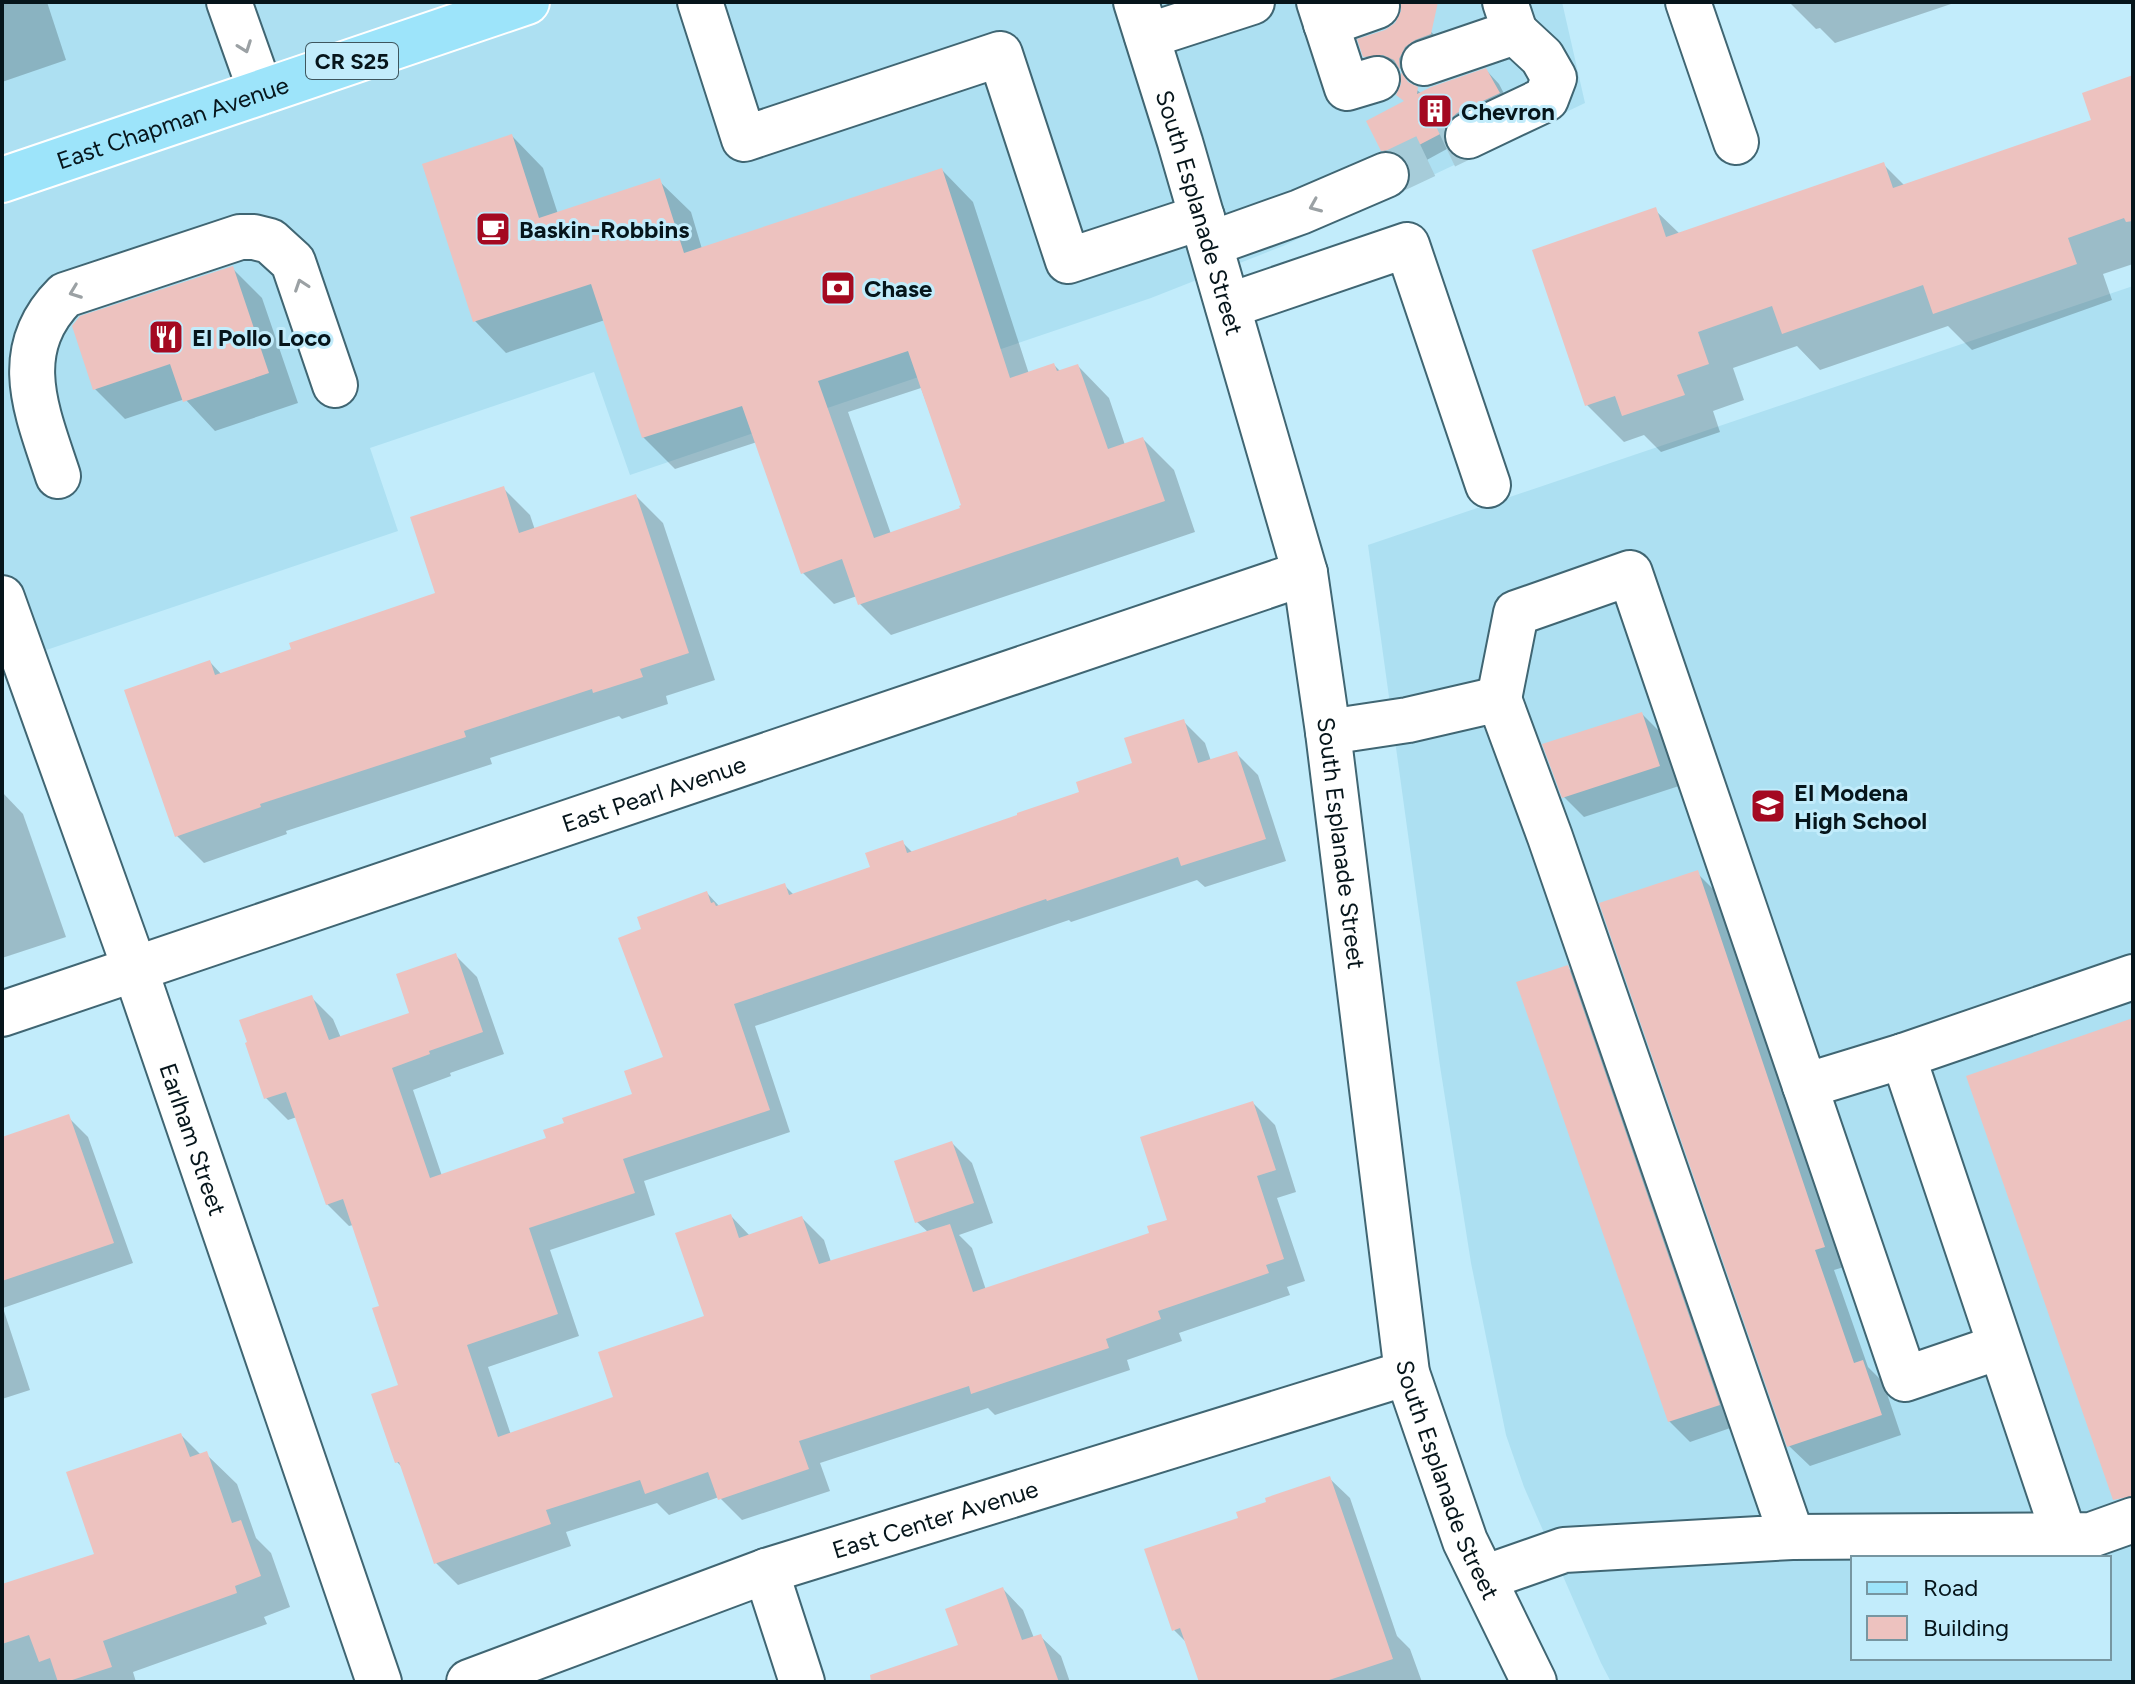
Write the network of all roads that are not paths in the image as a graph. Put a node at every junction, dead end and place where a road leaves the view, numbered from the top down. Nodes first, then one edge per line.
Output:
1 (229, 2) edge
2 (700, 2) edge
3 (1252, 2) edge
4 (1688, 2) edge
5 (511, 4) edge
6 (1377, 6) dead end
7 (1322, 13) edge
8 (1510, 17) edge
9 (1141, 19) edge
10 (1424, 63) dead end
11 (1377, 79) dead end
12 (261, 92) junction
13 (1468, 136) tunnel mouth
14 (1736, 142) dead end
15 (1386, 175) tunnel mouth
16 (2, 180) edge
17 (1206, 230) junction
18 (1228, 306) junction
19 (335, 385) dead end
20 (58, 476) dead end
21 (1488, 485) dead end
22 (1305, 573) junction
23 (2, 598) edge
24 (18, 695) edge
25 (1499, 699) junction
26 (1328, 732) junction
27 (135, 969) junction
28 (2133, 977) edge
29 (2, 1014) edge
30 (1903, 1056) junction
31 (1805, 1086) junction
32 (1999, 1347) junction
33 (1407, 1373) junction
34 (2133, 1520) edge
35 (2064, 1535) junction
36 (1792, 1537) junction
37 (766, 1571) junction
38 (1484, 1578) junction
39 (379, 1682) edge
40 (469, 1682) edge
41 (802, 1682) edge
42 (1534, 1682) edge

1 -> 12 street
2 - 17 street
3 - 9 street
4 - 14 street
5 - 12 main road, East Chapman Avenue / CR S25
6 - 7 street
7 - 11 street
8 - 10 street
8 - 13 street
9 - 17 street, South Esplanade Street
12 - 16 main road, East Chapman Avenue / CR S25
15 -> 17 street
17 - 18 street, South Esplanade Street
18 - 21 street
18 - 22 street, South Esplanade Street
19 -> 20 street
22 - 26 street, South Esplanade Street
22 - 27 street, East Pearl Avenue
23 - 24 street, Earlham Street
24 - 27 street, Earlham Street
25 - 26 street
25 - 31 street
25 - 36 street
26 - 33 street, South Esplanade Street
27 - 29 street, East Pearl Avenue
27 - 39 street, Earlham Street
28 - 30 street
30 - 31 street
30 - 32 street
31 - 32 street
32 - 35 street
33 - 37 street, East Center Avenue
33 - 38 street, South Esplanade Street
34 - 35 street
35 - 36 street
36 - 38 street
37 - 40 street, East Center Avenue
37 - 41 street
38 - 42 street, South Esplanade Street

